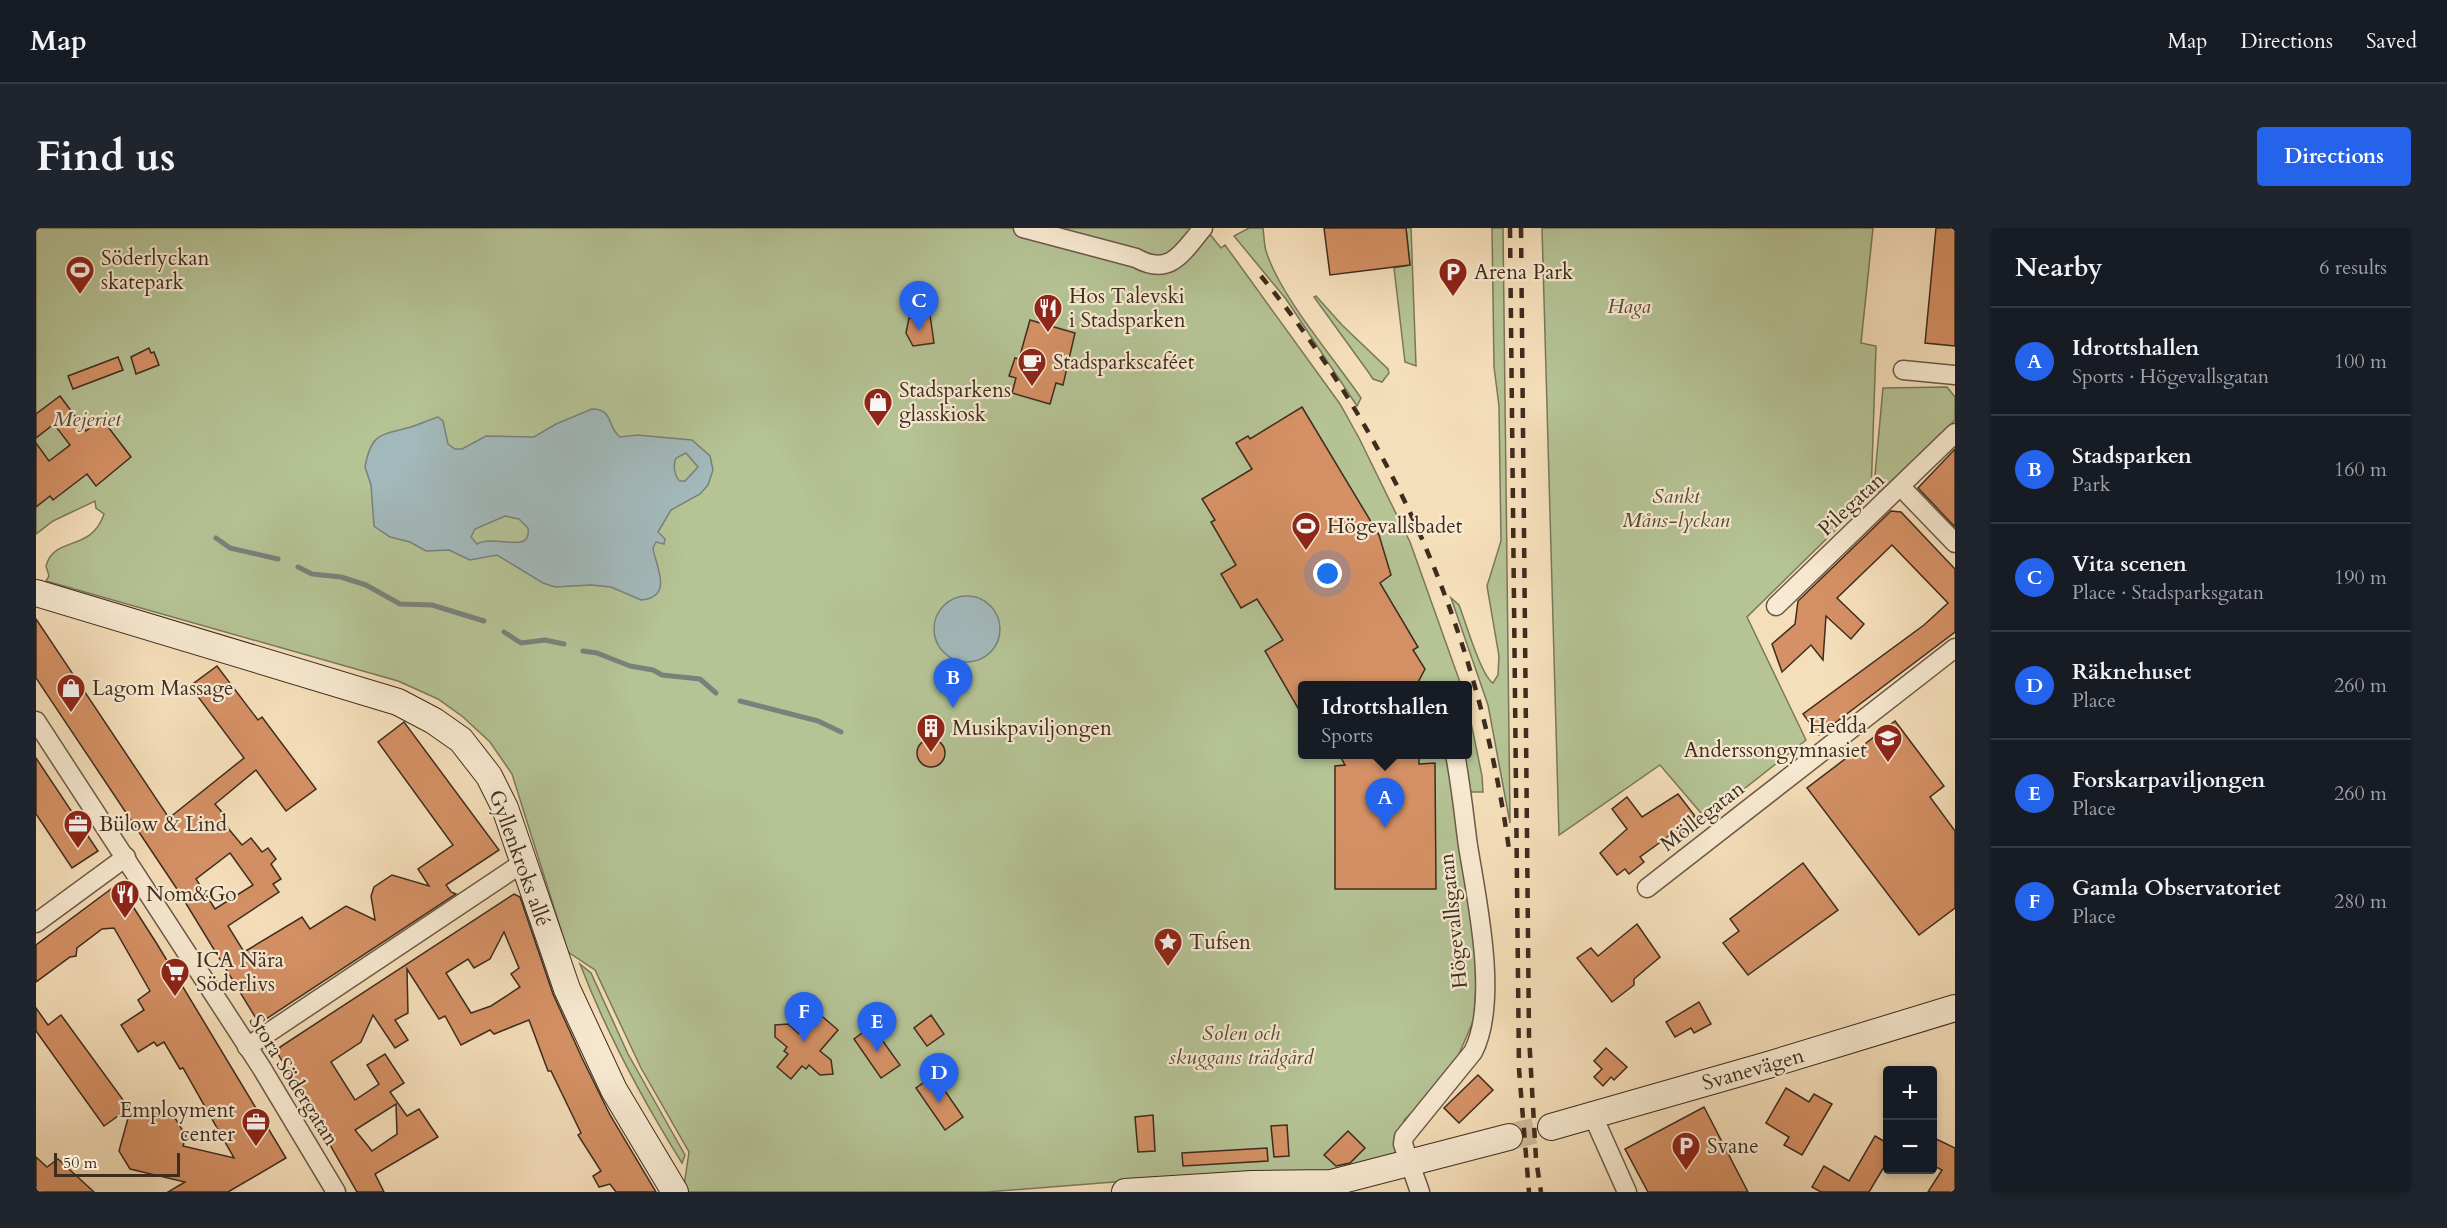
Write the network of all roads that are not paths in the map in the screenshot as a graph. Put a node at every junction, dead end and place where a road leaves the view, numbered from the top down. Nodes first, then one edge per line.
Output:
1 (1023, 228) edge
2 (1203, 228) edge
3 (1903, 370) dead end
4 (1955, 375) edge
5 (1955, 433) edge
6 (1901, 487) junction
7 (1955, 543) edge
8 (36, 593) edge
9 (1776, 606) dead end
10 (1955, 648) edge
11 (36, 721) edge
12 (1456, 759) edge
13 (126, 857) junction
14 (524, 862) junction
15 (1647, 888) dead end
16 (36, 923) edge
17 (1955, 1008) edge
18 (247, 1047) junction
19 (1593, 1116) junction
20 (1551, 1127) tunnel mouth
21 (1509, 1137) tunnel mouth
22 (1410, 1165) junction
23 (1330, 1188) edge
24 (336, 1192) edge
25 (675, 1192) edge
26 (1125, 1192) edge
27 (1420, 1192) edge
28 (1627, 1192) edge

1 - 2 street
3 - 4 street
5 - 6 street, Pilegatan
6 - 7 street
6 - 9 street, Pilegatan
8 - 14 street, Gyllenkroks allé
10 - 15 street, Möllegatan
11 - 13 street, Stora Södergatan
12 - 22 street, Högevallsgatan
13 - 16 street
13 - 18 street, Stora Södergatan
14 - 18 street
14 - 25 street, Gyllenkroks allé
17 - 19 street, Svanevägen
18 - 24 street, Stora Södergatan
19 - 20 street, Svanevägen
19 - 28 street
21 - 22 street
22 - 23 street
22 - 27 street, Högevallsgatan
23 - 26 street

